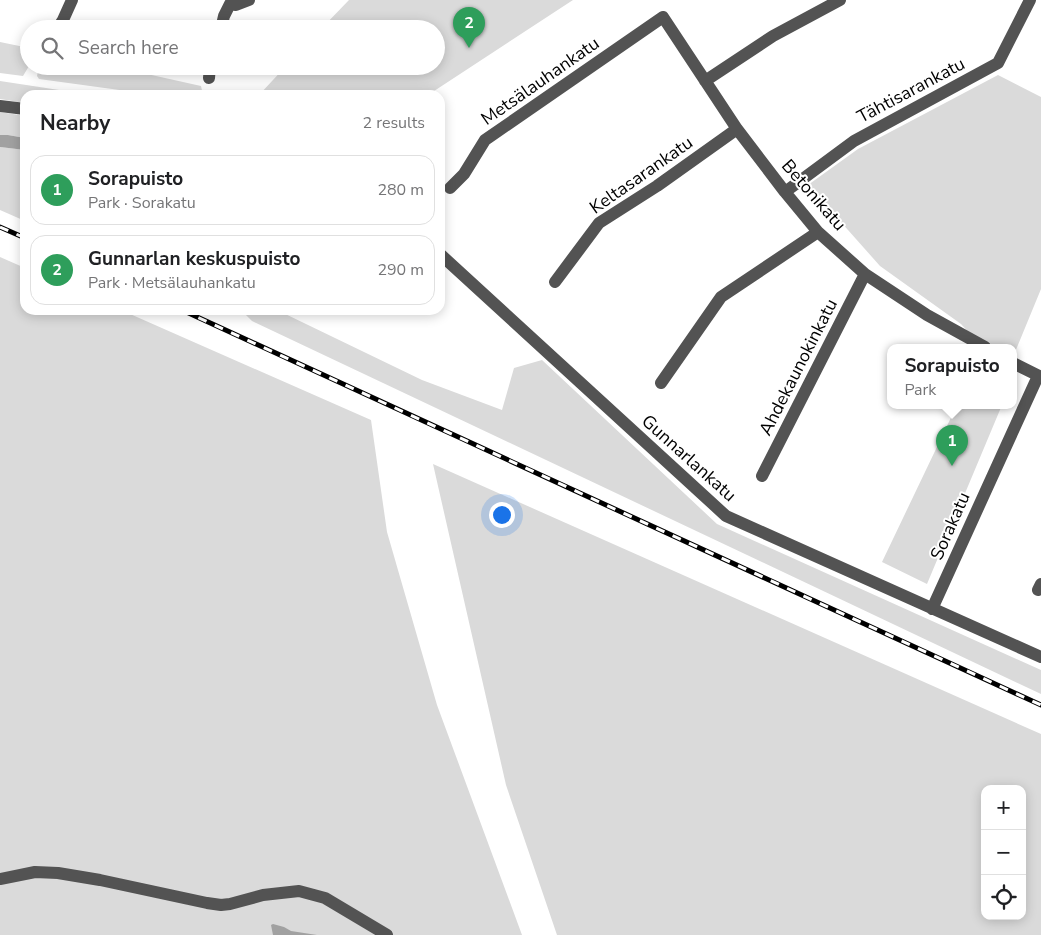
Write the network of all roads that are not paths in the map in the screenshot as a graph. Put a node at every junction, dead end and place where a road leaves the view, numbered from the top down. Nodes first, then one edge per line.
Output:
1 (72, 0) edge
2 (249, 0) edge
3 (840, 0) edge
4 (1030, 0) edge
5 (228, 2) edge
6 (663, 17) joint
7 (63, 20) edge
8 (223, 20) edge
9 (705, 81) junction
10 (0, 106) edge
11 (20, 109) edge
12 (737, 129) junction
13 (450, 188) dead end
14 (785, 192) junction
15 (818, 232) junction
16 (445, 259) edge
17 (865, 274) junction
18 (555, 282) dead end
19 (980, 344) edge
20 (1017, 365) edge
21 (1039, 377) edge
22 (661, 383) dead end
23 (762, 476) dead end
24 (932, 609) junction
25 (1041, 657) edge
26 (0, 879) edge
27 (387, 935) edge

1 - 7 street
2 - 5 street
3 - 9 street
4 - 14 street, Tähtisarankatu
5 - 8 street
6 - 9 street, Betonikatu
6 - 13 street, Metsälauhankatu
9 - 12 street, Betonikatu
10 - 11 street
12 - 14 street, Betonikatu
12 - 18 street, Keltasarankatu
14 - 15 street, Betonikatu
15 - 17 street, Betonikatu
15 - 22 street
16 - 24 street, Gunnarlankatu
17 - 19 street, Betonikatu
17 - 23 street, Ahdekaunokinkatu
20 - 21 street
21 - 24 street, Sorakatu
24 - 25 street, Gunnarlankatu
26 - 27 street

